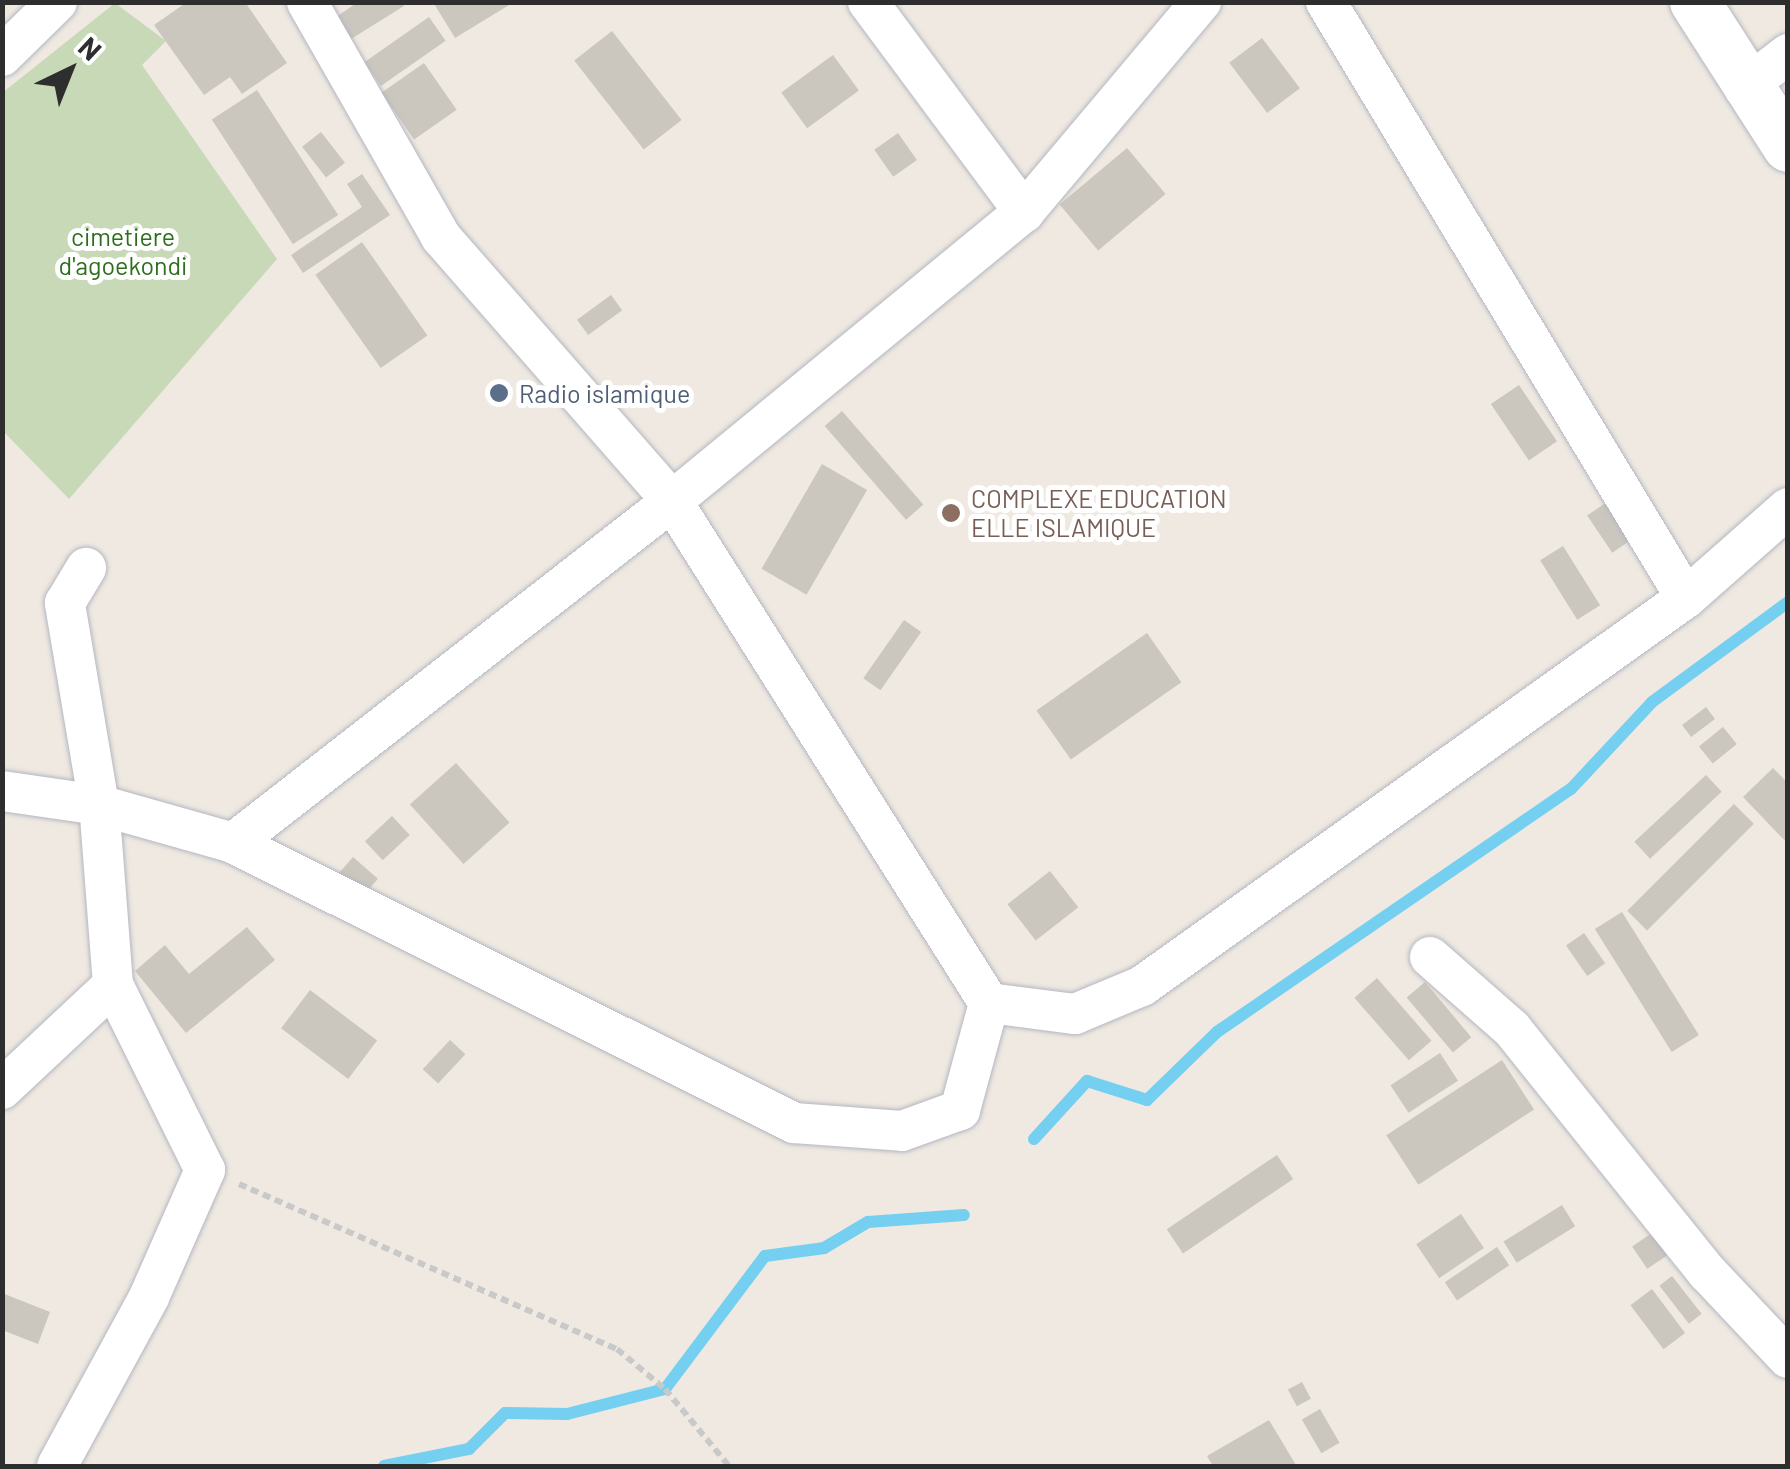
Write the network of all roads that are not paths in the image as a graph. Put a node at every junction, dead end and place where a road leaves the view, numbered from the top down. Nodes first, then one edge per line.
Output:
1 (57, 2) edge
2 (306, 2) edge
3 (868, 2) edge
4 (1201, 2) edge
5 (1326, 2) edge
6 (1695, 2) edge
7 (1788, 54) edge
8 (2, 56) edge
9 (1744, 88) junction
10 (1788, 147) edge
11 (1024, 212) junction
12 (672, 502) junction
13 (1788, 508) edge
14 (86, 568) dead end
15 (1686, 598) junction
16 (2, 792) edge
17 (100, 805) junction
18 (233, 843) junction
19 (1430, 957) dead end
20 (113, 985) junction
21 (989, 1003) junction
22 (2, 1089) edge
23 (1788, 1358) edge
24 (57, 1466) edge

1 - 8 street
2 - 12 street
3 - 11 street
4 - 11 street
5 - 15 street
6 - 9 street
7 - 9 street
9 - 10 street
11 - 12 street
12 - 18 street
12 - 21 street
13 - 15 street
14 - 17 street
15 - 21 street
16 - 17 street
17 - 18 street
17 - 20 street
18 - 21 street
19 - 23 street
20 - 22 street
20 - 24 street

